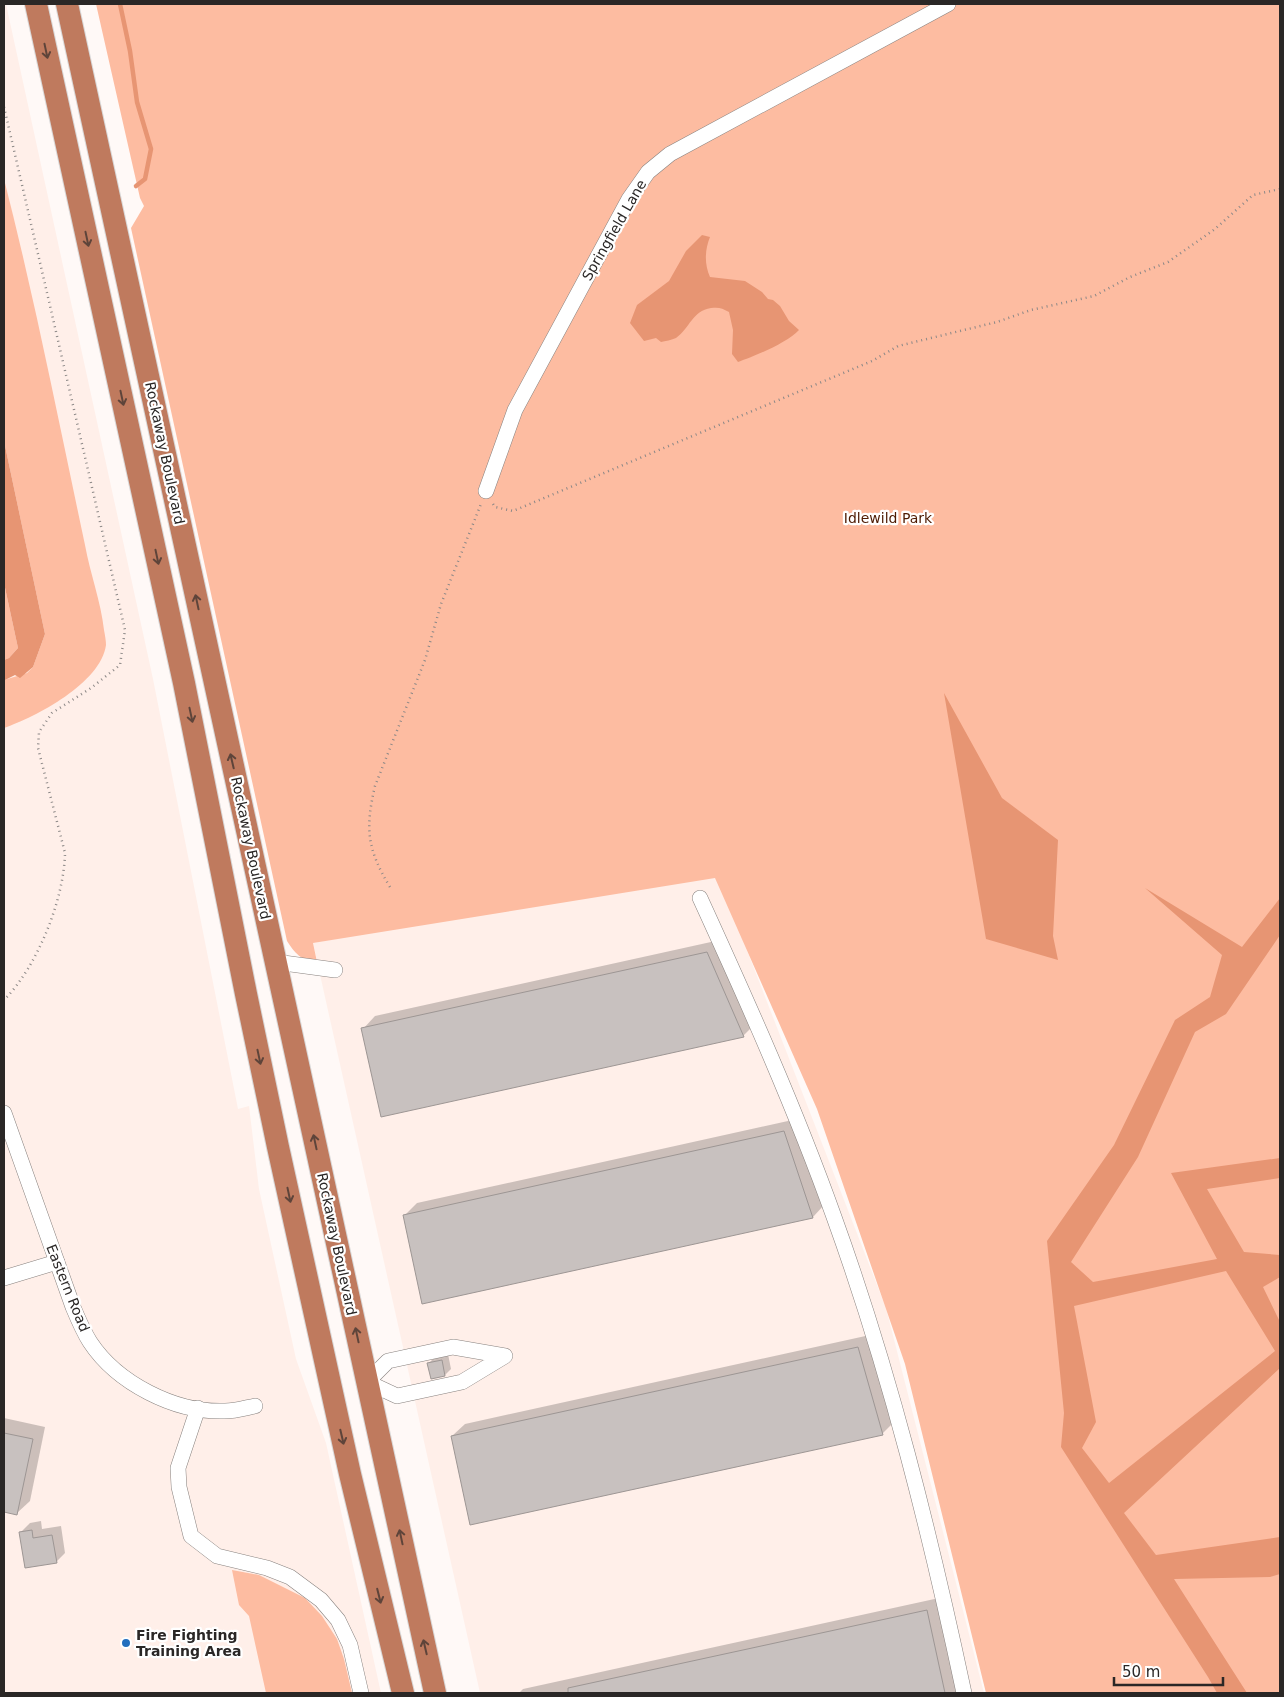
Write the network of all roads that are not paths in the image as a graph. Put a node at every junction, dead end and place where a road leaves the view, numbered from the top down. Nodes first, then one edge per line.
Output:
1 (36, 4) edge
2 (67, 4) edge
3 (948, 4) edge
4 (486, 491) road end
5 (700, 898) dead end
6 (276, 962) junction
7 (335, 970) dead end
8 (4, 1113) edge
9 (57, 1262) junction
10 (4, 1278) edge
11 (367, 1382) junction
12 (255, 1406) dead end
13 (198, 1408) junction
14 (361, 1693) edge
15 (402, 1693) edge
16 (435, 1693) edge
17 (964, 1693) edge

1 -> 15 highway
6 -> 2 highway, Rockaway Boulevard
3 - 4 street, Springfield Lane
5 - 17 street
6 - 7 street
11 -> 6 highway, Rockaway Boulevard
8 - 9 street, Eastern Road
9 - 10 street
9 - 13 street, Eastern Road
11 - 11 street
16 -> 11 highway, Rockaway Boulevard
12 - 13 street, Eastern Road
13 - 14 street

